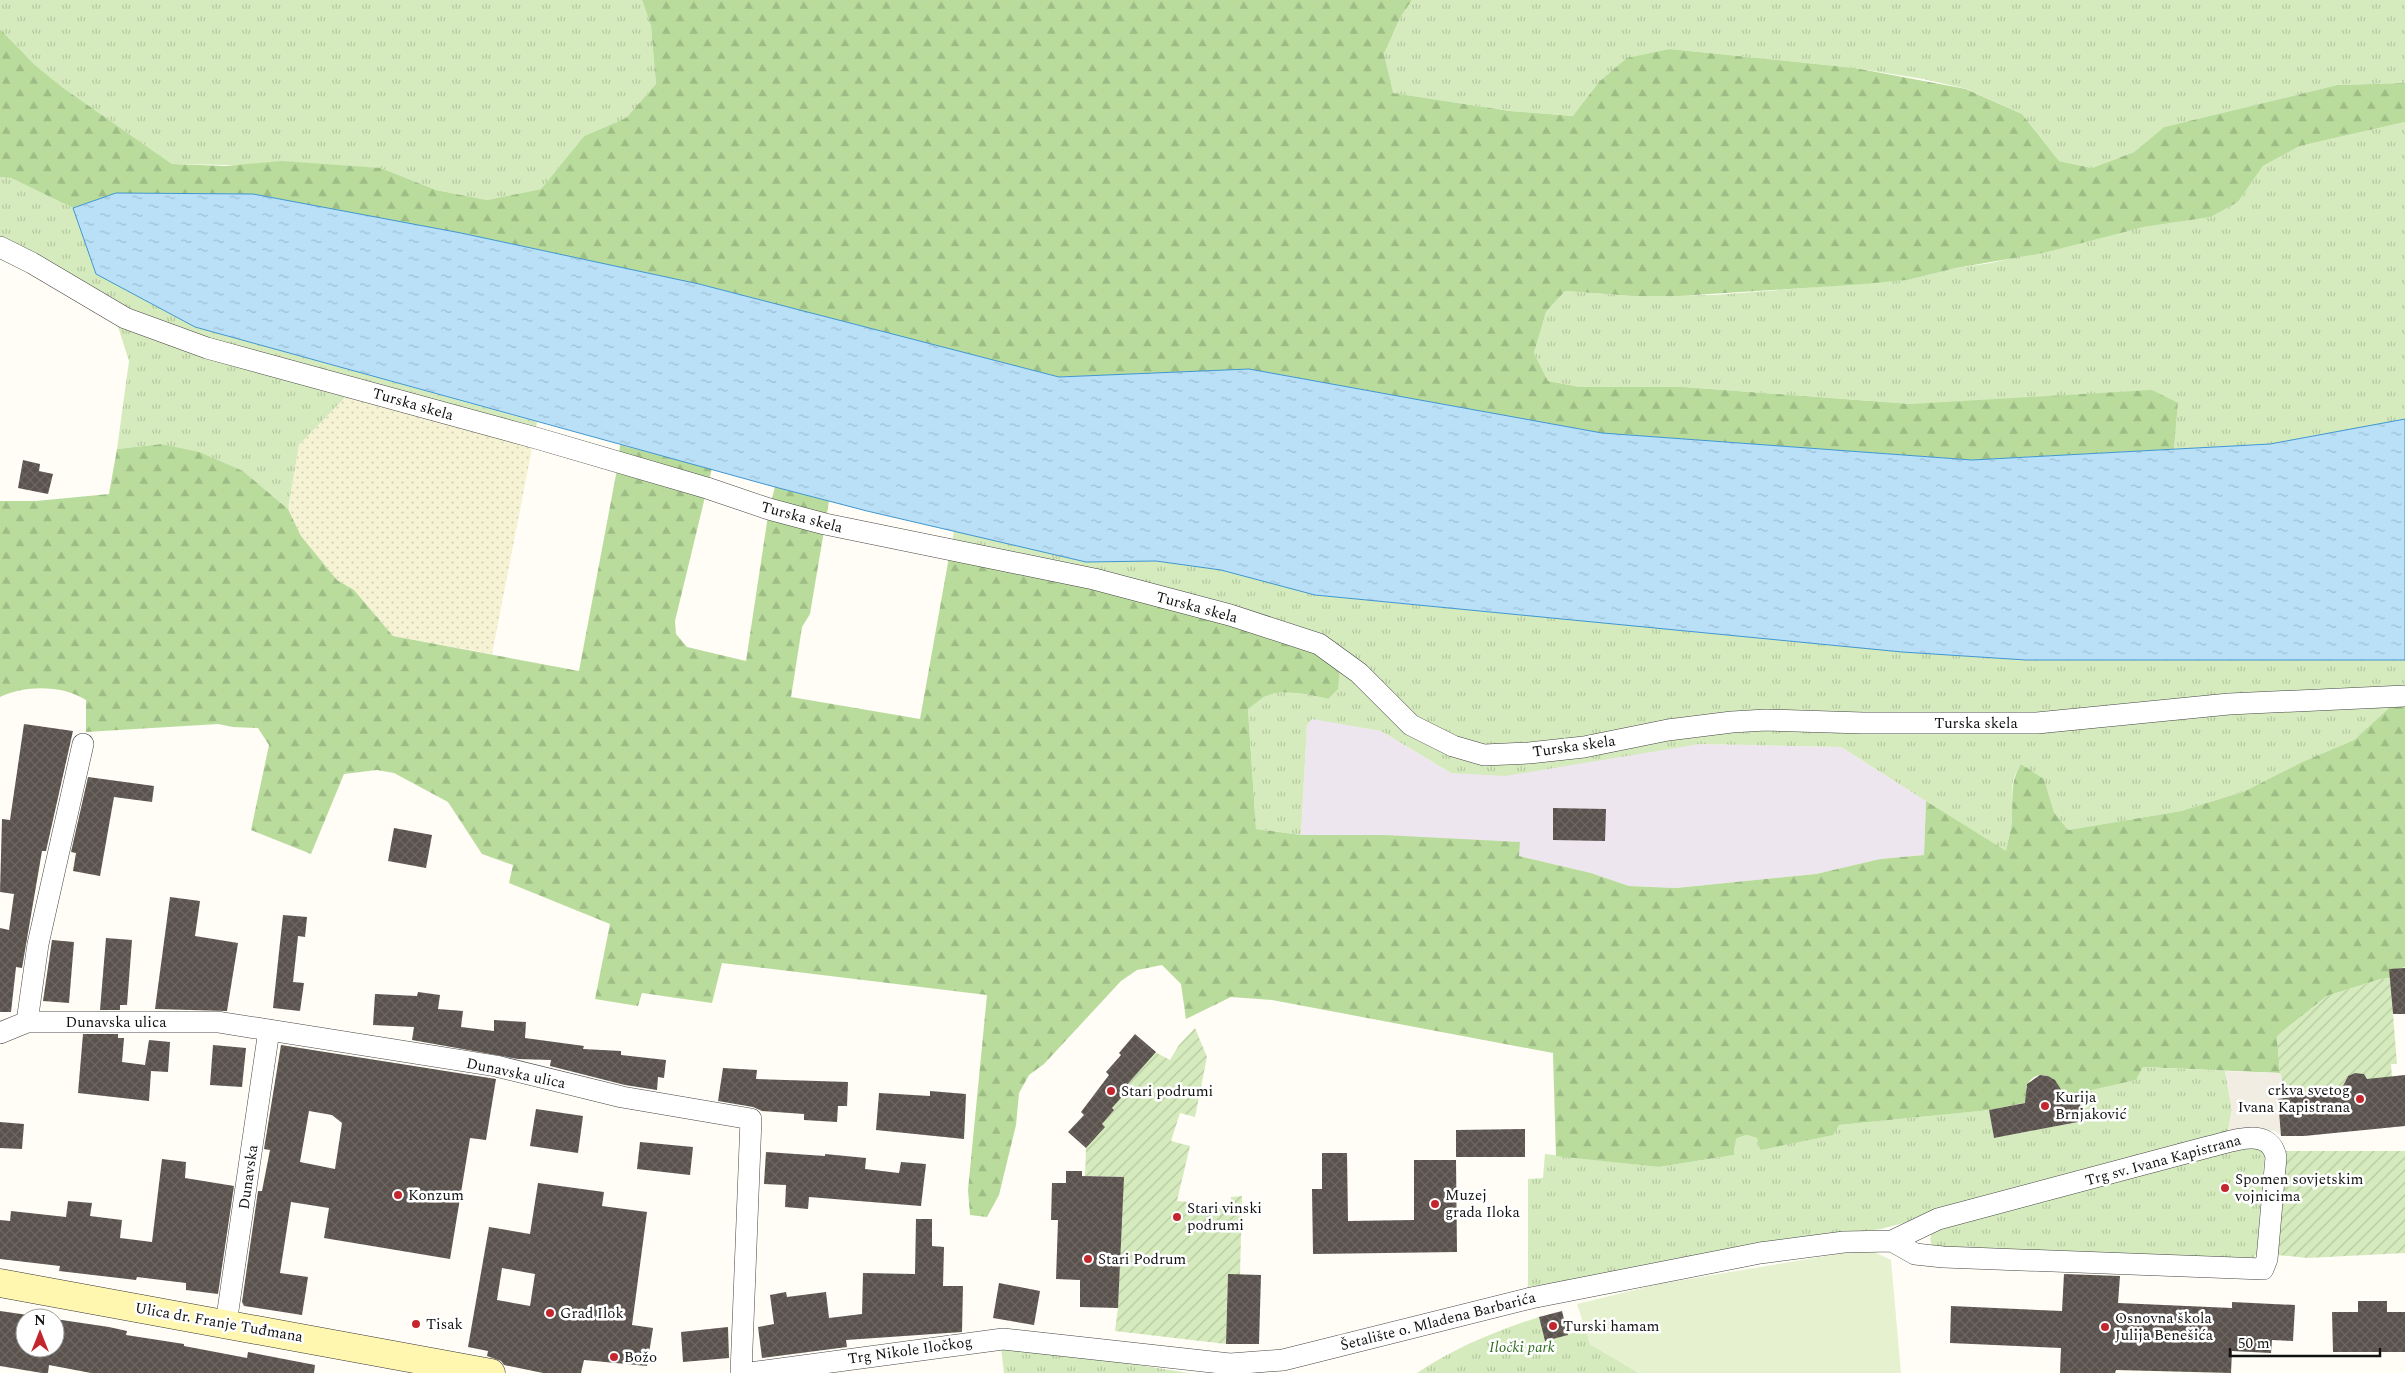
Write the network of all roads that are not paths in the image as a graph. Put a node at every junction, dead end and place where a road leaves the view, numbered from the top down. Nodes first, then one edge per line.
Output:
1 (0, 247) edge
2 (2405, 696) edge
3 (83, 744) dead end
4 (27, 1022) junction
5 (269, 1030) junction
6 (0, 1033) edge
7 (1892, 1241) junction
8 (0, 1283) edge
9 (226, 1324) junction
10 (982, 1340) joint
11 (438, 1368) edge
12 (491, 1373) edge
13 (742, 1373) edge
14 (749, 1373) edge

1 - 2 street, Turska skela
3 - 4 street
4 - 5 street, Dunavska ulica
4 - 6 street, Dunavska ulica
5 - 9 street, Dunavska
5 - 13 street, Dunavska ulica
7 - 7 street, Trg sv. Ivana Kapistrana
7 - 10 street, Šetalište o. Mladena Barbarića
8 - 9 main road, Ulica dr. Franje Tuđmana
9 - 11 main road, Ulica dr. Franje Tuđmana
10 - 14 street, Trg Nikole Iločkog
11 - 12 main road

